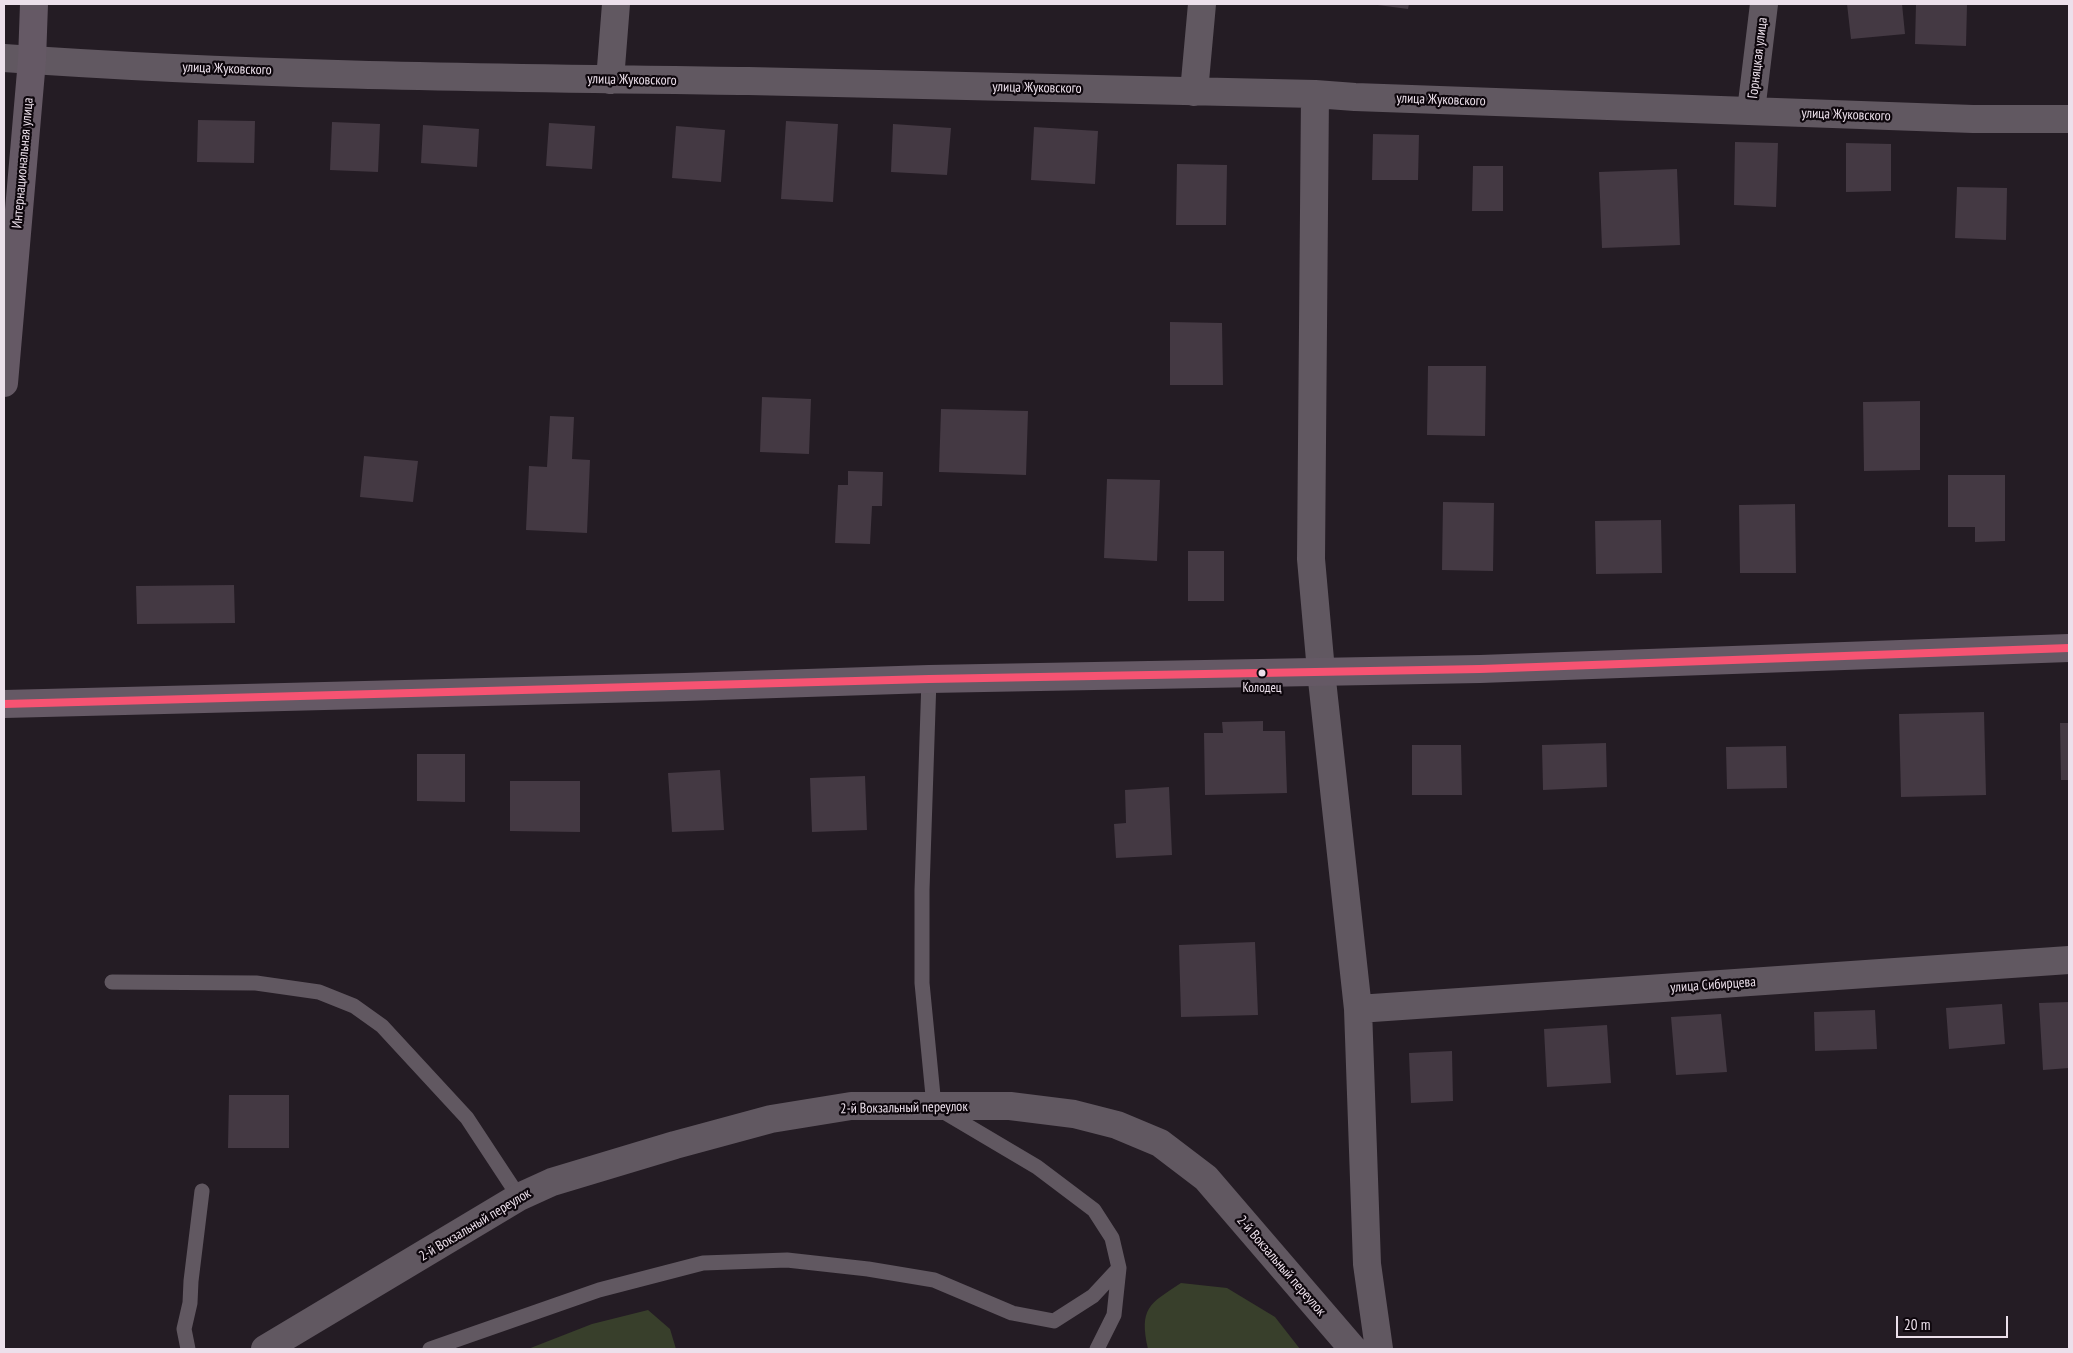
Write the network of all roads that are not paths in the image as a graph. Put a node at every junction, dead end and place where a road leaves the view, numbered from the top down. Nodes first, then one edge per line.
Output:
1 (34, 4) edge
2 (616, 4) edge
3 (1202, 4) edge
4 (1764, 4) edge
5 (4, 58) edge
6 (32, 60) junction
7 (610, 80) junction
8 (1194, 92) junction
9 (1315, 94) junction
10 (1751, 111) junction
11 (2069, 119) edge
12 (4, 383) edge
13 (2069, 648) edge
14 (1321, 670) junction
15 (929, 679) junction
16 (4, 704) edge
17 (2069, 960) edge
18 (112, 982) dead end
19 (1358, 1009) junction
20 (934, 1106) junction
21 (202, 1191) dead end
22 (519, 1196) junction
23 (1119, 1268) junction
24 (188, 1349) edge
25 (265, 1349) edge
26 (430, 1349) edge
27 (1098, 1349) edge
28 (1353, 1349) edge
29 (1379, 1349) edge

1 - 6 main road, Интернациональная улица
2 - 7 street
3 - 8 street
4 - 10 street, Горняцкая улица
5 - 6 street, улица Жуковского
6 - 7 street, улица Жуковского
6 - 12 main road, Интернациональная улица
7 - 8 street, улица Жуковского
8 - 9 street, улица Жуковского
9 - 10 street, улица Жуковского
9 - 14 street
10 - 11 street, улица Жуковского
13 - 14 main road
14 - 15 main road
14 - 19 street
15 - 16 main road
15 - 20 lane
17 - 19 street, улица Сибирцева
18 - 22 lane
19 - 29 street
20 - 22 street, 2-й Вокзальный переулок
20 - 23 lane
20 - 28 street, 2-й Вокзальный переулок
21 - 24 lane
22 - 25 street, 2-й Вокзальный переулок
23 - 26 lane
23 - 27 lane

